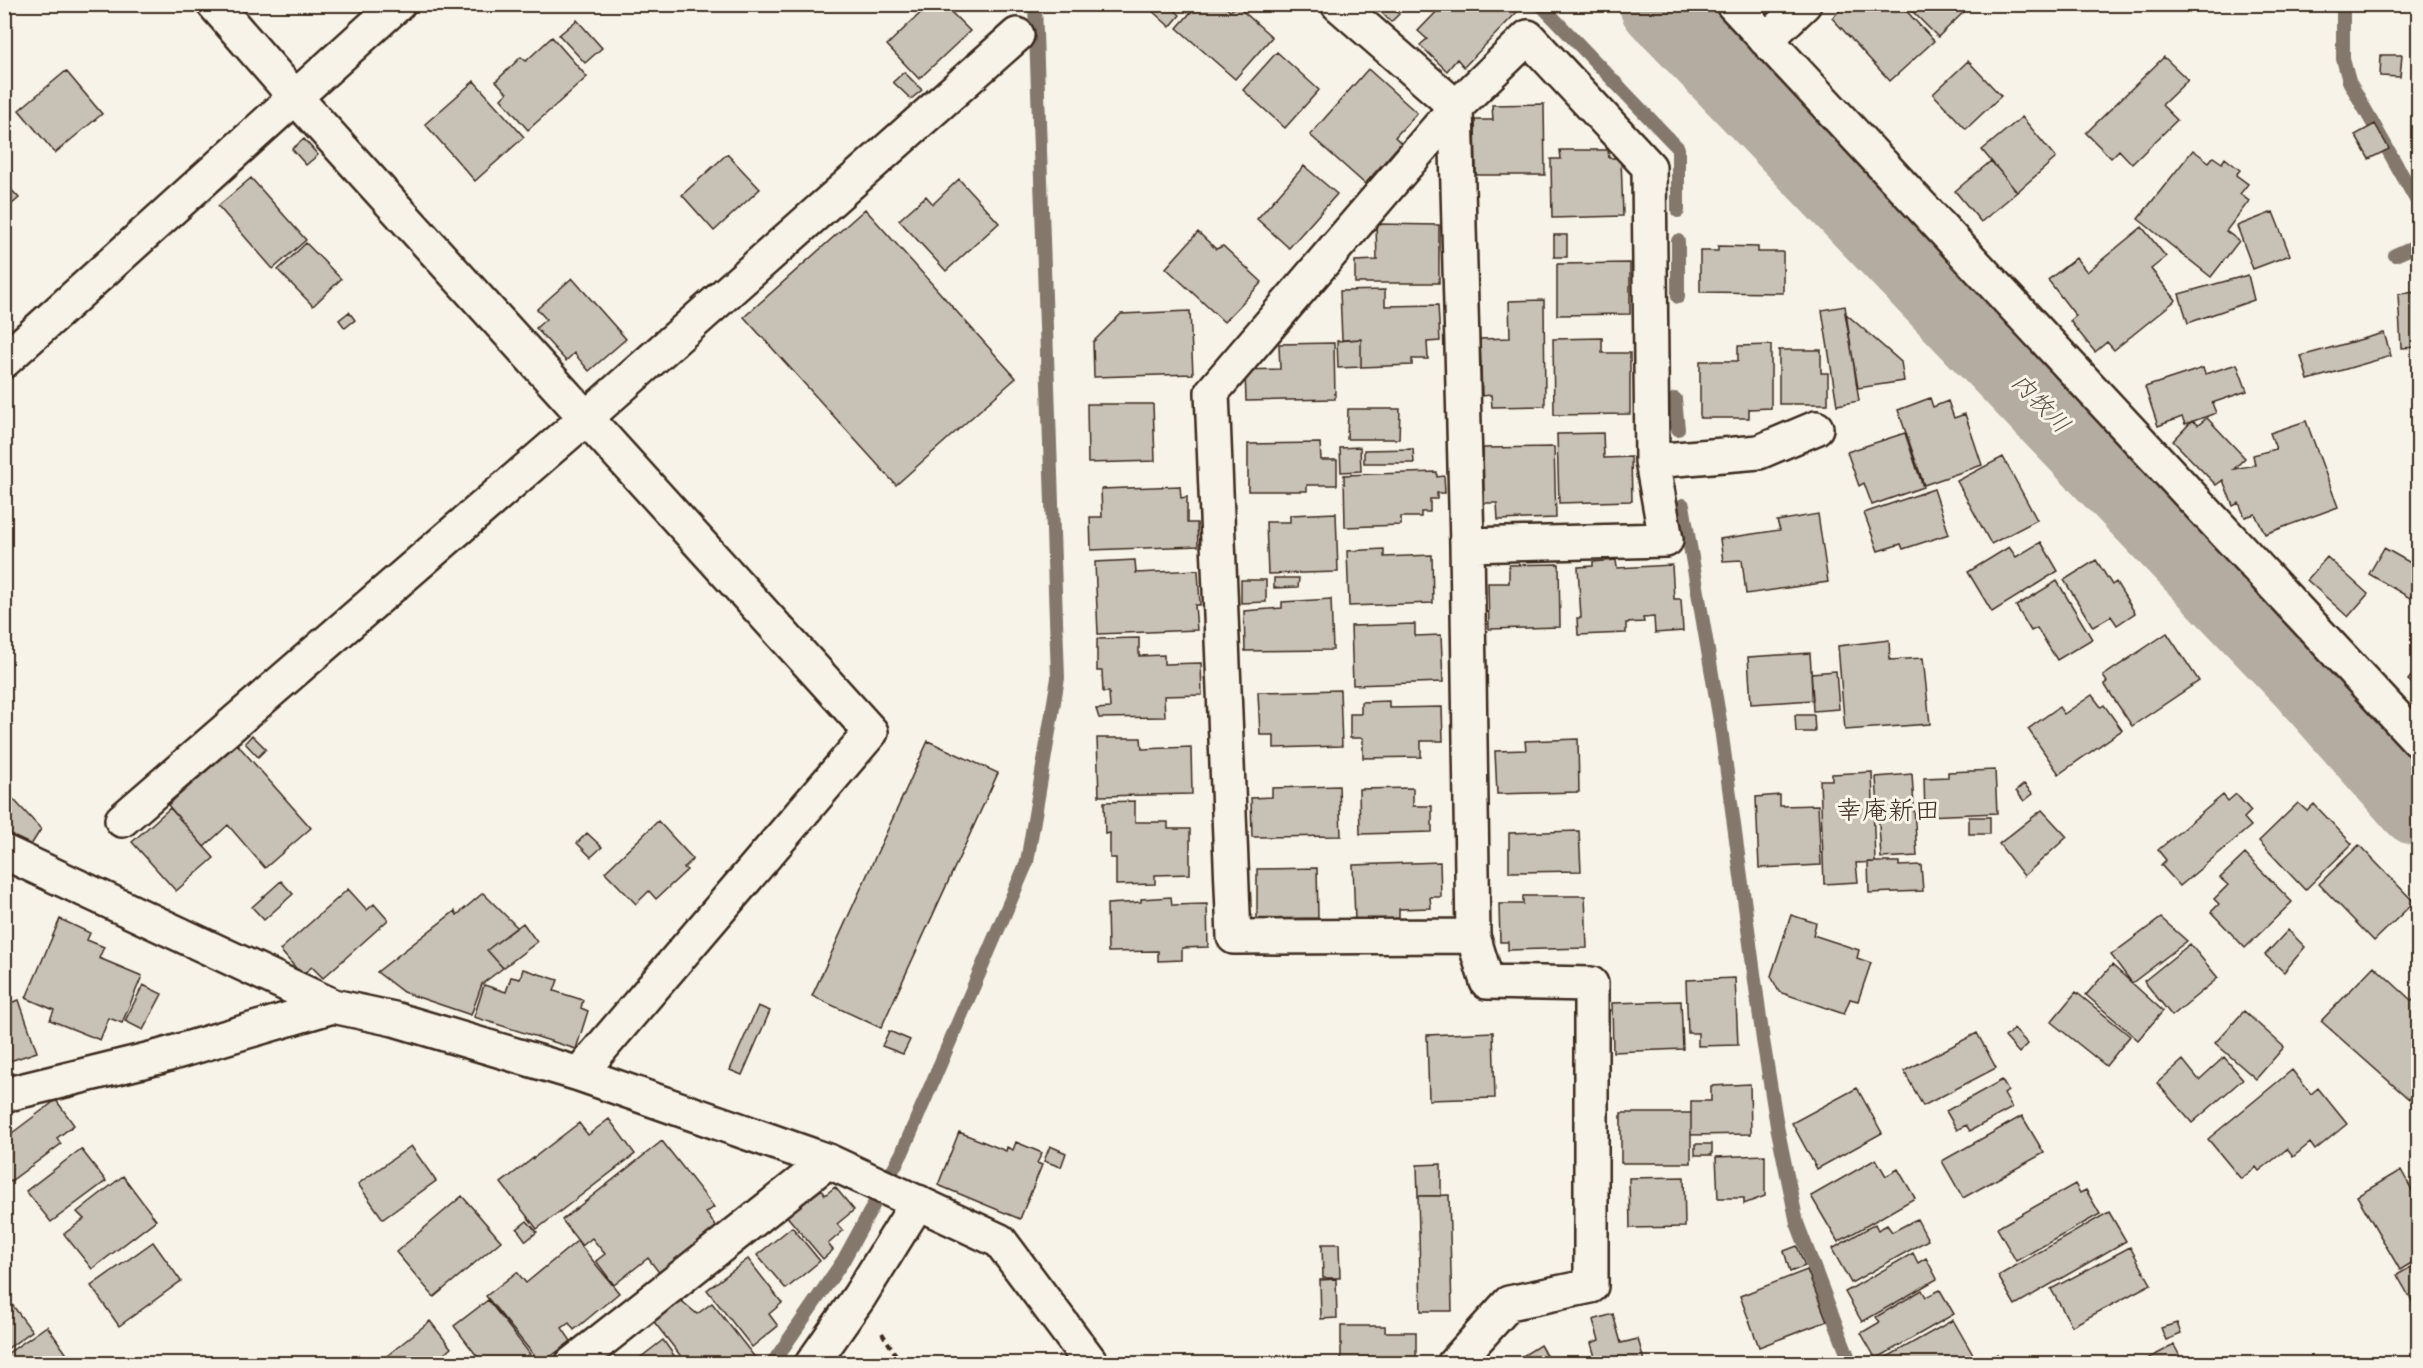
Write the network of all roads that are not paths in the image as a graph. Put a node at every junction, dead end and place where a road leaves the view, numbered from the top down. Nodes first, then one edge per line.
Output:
1 (214, 4) edge
2 (398, 4) edge
3 (1338, 4) edge
4 (1733, 4) edge
5 (1804, 4) edge
6 (1017, 35) dead end
7 (1766, 40) junction
8 (295, 97) junction
9 (1456, 107) junction
10 (4, 361) edge
11 (586, 418) junction
12 (1816, 428) dead end
13 (1652, 461) junction
14 (1467, 545) junction
15 (2418, 740) edge
16 (122, 820) dead end
17 (4, 852) edge
18 (1473, 936) junction
19 (333, 1006) junction
20 (579, 1074) junction
21 (4, 1095) edge
22 (828, 1161) junction
23 (918, 1202) junction
24 (572, 1364) edge
25 (812, 1364) edge
26 (1092, 1364) edge
27 (1454, 1364) edge

1 - 8 street
2 - 8 street
3 - 9 street
4 - 7 street
5 - 7 street
6 - 11 street
7 - 15 street
8 - 10 street
8 - 11 street
9 - 13 street
9 - 14 street
9 - 18 street
11 - 16 street
11 - 20 street
12 - 13 street
13 - 14 street
14 - 18 street
17 - 19 street
18 - 27 street
19 - 20 street
19 - 21 street
20 - 22 street
22 - 23 street
22 - 24 street
23 - 25 street
23 - 26 street

